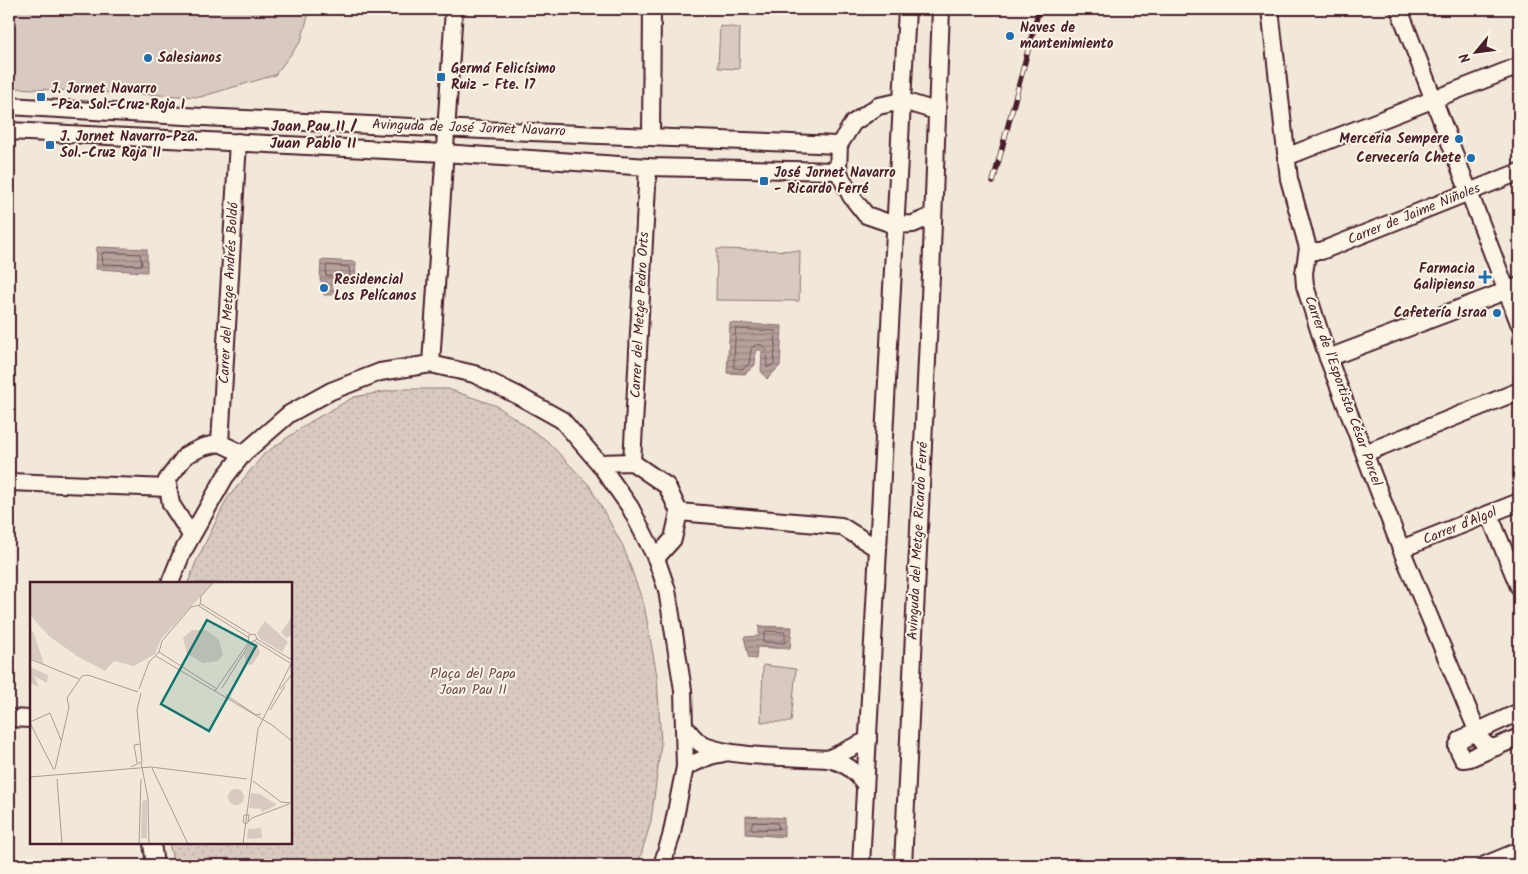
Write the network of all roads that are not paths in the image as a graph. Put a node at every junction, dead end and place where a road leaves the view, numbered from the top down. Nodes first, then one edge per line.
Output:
1 (454, 9) edge
2 (652, 9) edge
3 (907, 9) edge
4 (941, 9) edge
5 (1270, 9) edge
6 (1399, 9) edge
7 (1519, 66) edge
8 (1435, 98) junction
9 (903, 101) junction
10 (9, 106) edge
11 (936, 111) junction
12 (448, 126) junction
13 (9, 131) edge
14 (651, 136) junction
15 (238, 142) junction
16 (839, 145) junction
17 (444, 153) junction
18 (1286, 158) junction
19 (648, 167) junction
20 (838, 171) junction
21 (1519, 172) edge
22 (1470, 192) junction
23 (932, 216) junction
24 (895, 225) junction
25 (1308, 248) junction
26 (1513, 288) edge
27 (1519, 323) edge
28 (1328, 358) junction
29 (431, 364) junction
30 (1519, 391) edge
31 (220, 443) junction
32 (1365, 453) junction
33 (244, 454) junction
34 (599, 462) junction
35 (632, 462) junction
36 (9, 482) edge
37 (169, 488) junction
38 (1519, 502) edge
39 (679, 512) junction
40 (1489, 514) junction
41 (191, 535) junction
42 (878, 549) junction
43 (1401, 549) junction
44 (656, 558) junction
45 (170, 582) edge
46 (1519, 587) edge
47 (1519, 712) edge
48 (9, 718) edge
49 (30, 719) edge
50 (684, 726) junction
51 (1478, 730) junction
52 (1519, 738) edge
53 (868, 740) junction
54 (1496, 747) junction
55 (729, 753) junction
56 (828, 760) junction
57 (685, 767) junction
58 (865, 784) junction
59 (152, 844) edge
60 (1519, 851) edge
61 (155, 865) edge
62 (662, 865) edge
63 (861, 865) edge
64 (903, 865) edge
65 (1485, 865) edge

1 - 12 street
2 - 14 street
3 - 9 street
4 - 11 street, Avinguda del Metge Ricardo Ferré
5 - 18 street, Carrer de l'Esportista César Porcel
6 - 8 street
7 - 8 street
8 - 18 street
8 - 22 street
9 - 11 street
9 - 16 street
9 - 24 street
10 - 12 street, Avinguda de José Jornet Navarro
11 - 23 street, Avinguda del Metge Ricardo Ferré
12 - 14 street, Avinguda de José Jornet Navarro
12 - 17 street
13 - 15 street, Avinguda de José Jornet Navarro
14 - 16 street, Avinguda de José Jornet Navarro
15 - 17 street, Avinguda de José Jornet Navarro
15 - 31 street, Carrer del Metge Andrés Boldó
16 - 20 street
17 - 19 street, Avinguda de José Jornet Navarro
17 - 29 street
18 - 25 street, Carrer de l'Esportista César Porcel
19 - 20 street, Avinguda de José Jornet Navarro
19 - 35 street, Carrer del Metge Pedro Orts
20 - 24 street
21 - 22 street, Carrer de Jaime Niñoles
22 - 25 street, Carrer de Jaime Niñoles
22 - 26 street
23 - 24 street
23 - 64 street, Avinguda del Metge Ricardo Ferré
24 - 42 street
25 - 28 street, Carrer de l'Esportista César Porcel
26 - 27 street
26 - 28 street
28 - 32 street, Carrer de l'Esportista César Porcel
29 - 33 street
29 - 34 street
30 - 32 street
31 - 33 street
31 - 37 street
32 - 43 street, Carrer de l'Esportista César Porcel
33 - 41 street
34 - 35 street
34 - 44 street
35 - 39 street
36 - 37 street
37 - 41 street
38 - 40 street, Carrer d'Algol
39 - 42 street
39 - 44 street
40 - 43 street, Carrer d'Algol
40 - 46 street
41 - 45 street
42 - 53 street
43 - 51 street, Carrer de l'Esportista César Porcel
44 - 50 street
47 - 51 street
48 - 49 street
50 - 55 street
50 - 57 street
51 - 54 street, Carrer de l'Esportista César Porcel
51 - 54 street
52 - 54 street
53 - 56 street
53 - 58 street
55 - 56 street
55 - 57 street
56 - 58 street
57 - 62 street
58 - 63 street
59 - 61 street
60 - 65 street

